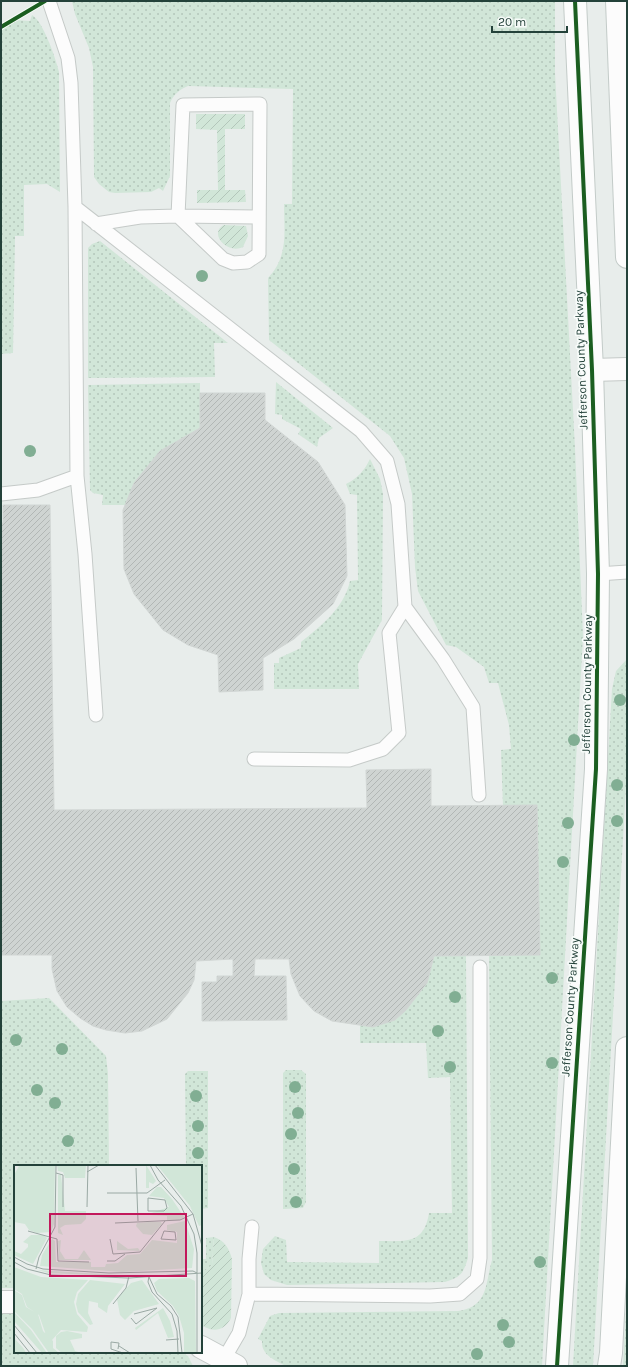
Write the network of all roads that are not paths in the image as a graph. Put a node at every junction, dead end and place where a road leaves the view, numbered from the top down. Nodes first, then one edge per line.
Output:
1 (49, 1) edge
2 (575, 1) edge
3 (617, 1) edge
4 (75, 207) junction
5 (178, 216) junction
6 (259, 217) junction
7 (96, 224) junction
8 (627, 257) edge
9 (627, 369) edge
10 (592, 370) junction
11 (77, 476) junction
12 (1, 494) edge
13 (627, 572) edge
14 (598, 574) junction
15 (405, 607) junction
16 (96, 715) dead end
17 (254, 759) dead end
18 (479, 796) dead end
19 (480, 967) dead end
20 (627, 1048) edge
21 (252, 1228) dead end
22 (249, 1294) junction
23 (1, 1302) edge
24 (14, 1302) edge
25 (202, 1348) edge
26 (226, 1364) edge
27 (557, 1366) edge
28 (609, 1366) edge

1 - 4 lane
2 - 10 street, Jefferson County Parkway
3 - 8 street
4 - 7 lane
4 - 11 lane
5 - 6 lane
5 - 6 lane
5 - 6 lane
5 - 7 lane
7 - 15 lane
9 - 10 street
10 - 14 street, Jefferson County Parkway
11 - 12 lane
11 - 16 lane
13 - 14 lane
14 - 27 street, Jefferson County Parkway
15 - 17 lane
15 - 18 lane
19 - 22 lane
20 - 28 street
21 - 22 lane
22 - 26 lane
23 - 24 street
25 - 26 street

